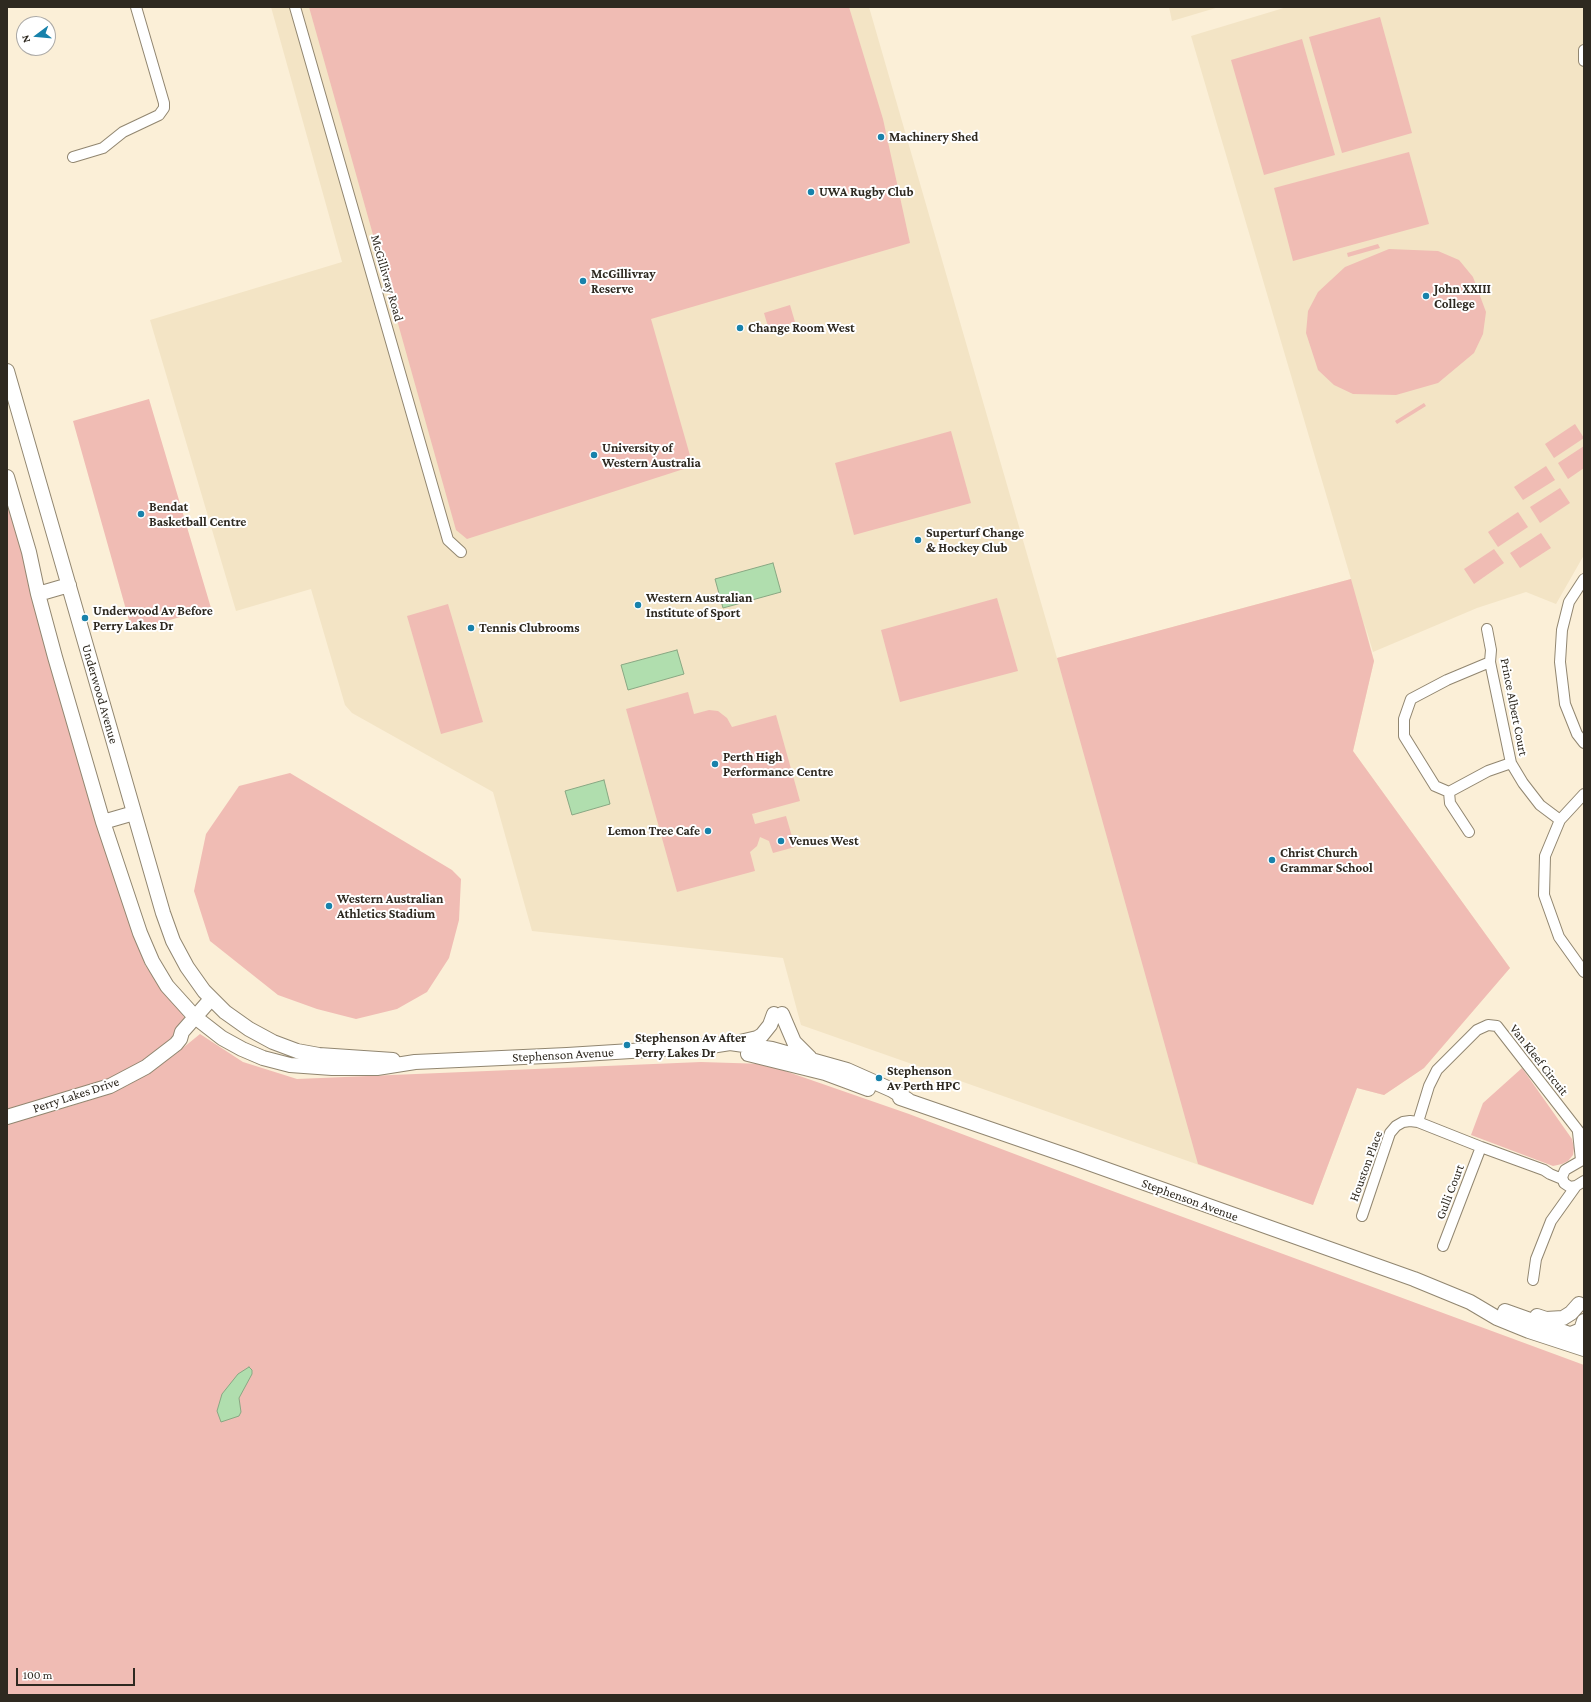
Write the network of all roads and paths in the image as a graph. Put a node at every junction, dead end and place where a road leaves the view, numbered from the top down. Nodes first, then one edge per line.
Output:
1 (136, 7) edge
2 (295, 7) edge
3 (1584, 50) edge
4 (1584, 61) edge
5 (73, 157) dead end
6 (7, 371) edge
7 (7, 477) edge
8 (461, 552) dead end
9 (1584, 579) edge
10 (69, 585) junction
11 (38, 594) junction
12 (1486, 629) dead end
13 (1490, 662) junction
14 (1584, 743) edge
15 (1512, 763) junction
16 (1449, 792) junction
17 (1584, 794) edge
18 (134, 813) junction
19 (1560, 820) junction
20 (103, 822) junction
21 (1469, 832) dead end
22 (1584, 972) edge
23 (214, 1003) junction
24 (198, 1020) junction
25 (730, 1043) junction
26 (711, 1046) junction
27 (810, 1058) junction
28 (415, 1062) junction
29 (908, 1100) junction
30 (7, 1118) edge
31 (1418, 1122) junction
32 (1581, 1135) edge
33 (1481, 1148) junction
34 (1582, 1160) edge
35 (1564, 1178) junction
36 (1580, 1184) edge
37 (1558, 1209) junction
38 (1362, 1216) dead end
39 (1443, 1246) dead end
40 (1533, 1280) dead end
41 (1582, 1300) edge
42 (1470, 1302) junction
43 (1493, 1307) junction
44 (1584, 1321) edge
45 (1578, 1337) edge
46 (1553, 1339) junction
47 (1584, 1348) edge

1 - 5 street
2 - 8 street, McGillivray Road
3 - 4 street
6 - 10 main road, Underwood Avenue
7 - 11 main road
9 - 14 street
10 - 11 main road
10 - 18 main road, Underwood Avenue
11 - 20 main road
12 - 13 street, Prince Albert Court
13 - 15 street, Prince Albert Court
13 - 16 street
15 - 16 street
15 - 19 street, Prince Albert Court
16 - 21 street
17 - 19 street
18 - 20 main road
18 - 23 main road, Underwood Avenue
19 - 22 street
20 - 24 main road
23 - 24 main road, Perry Lakes Drive
23 - 28 main road, Stephenson Avenue
24 - 28 main road, Stephenson Avenue
24 - 30 main road, Perry Lakes Drive
25 - 26 main road, Stephenson Avenue
25 - 27 main road, Stephenson Avenue
25 - 27 main road
26 - 28 main road, Stephenson Avenue
26 - 29 main road, Stephenson Avenue
27 - 29 main road, Stephenson Avenue
29 - 42 main road, Stephenson Avenue
31 - 32 street, Van Kleef Circuit
31 - 33 street
31 - 38 street, Houston Place
32 - 34 street, Van Kleef Circuit
33 - 35 street
33 - 39 street, Gulli Court
34 - 35 street
35 - 36 street
35 - 37 street
36 - 37 street
37 - 40 street
41 - 43 main road
41 - 45 main road
42 - 43 main road, Stephenson Avenue
42 - 46 main road, Stephenson Avenue
43 - 45 main road, Stephenson Avenue
44 - 45 main road
45 - 46 main road
45 - 47 main road
46 - 47 main road, Stephenson Avenue

